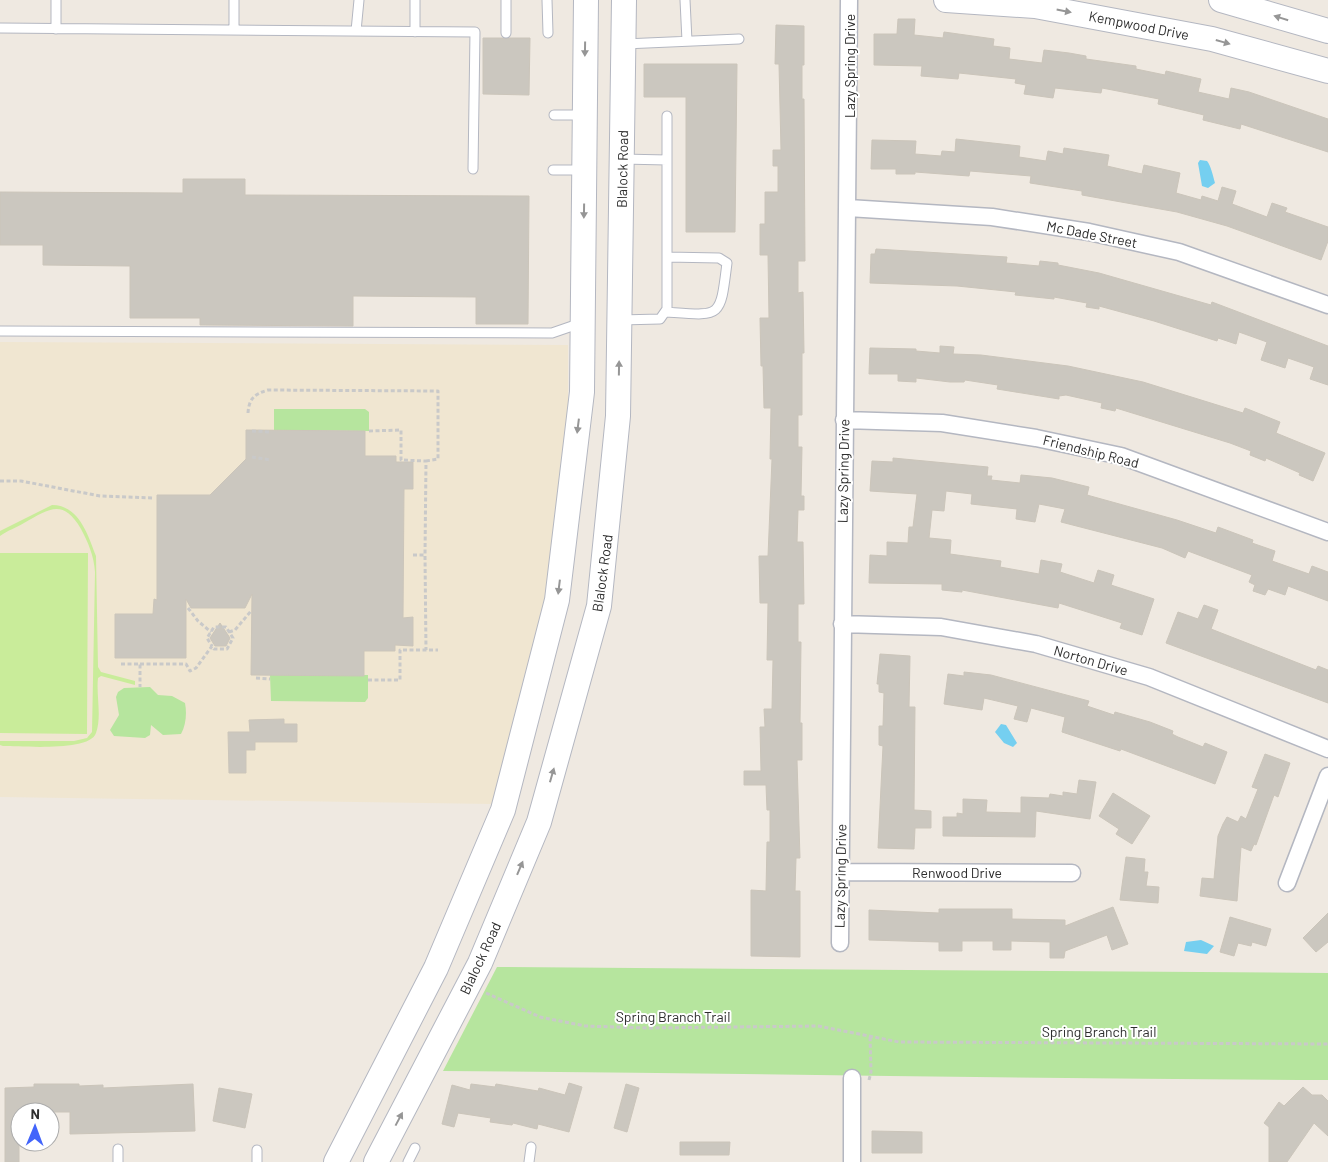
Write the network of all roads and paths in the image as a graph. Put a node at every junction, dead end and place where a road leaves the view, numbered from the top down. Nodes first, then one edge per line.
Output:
1 (56, 0) edge
2 (234, 0) edge
3 (359, 0) edge
4 (415, 0) edge
5 (506, 0) edge
6 (548, 0) edge
7 (586, 0) edge
8 (624, 0) edge
9 (685, 0) edge
10 (849, 0) edge
11 (946, 0) edge
12 (1221, 0) edge
13 (0, 28) edge
14 (56, 29) junction
15 (234, 30) junction
16 (356, 31) junction
17 (1328, 31) edge
18 (415, 32) junction
19 (506, 32) dead end
20 (548, 33) dead end
21 (740, 39) dead end
22 (687, 42) junction
23 (624, 44) junction
24 (1327, 69) edge
25 (554, 115) dead end
26 (585, 115) junction
27 (667, 116) dead end
28 (622, 160) junction
29 (667, 160) junction
30 (474, 169) dead end
31 (553, 170) dead end
32 (584, 170) junction
33 (848, 208) junction
34 (667, 257) junction
35 (1328, 304) edge
36 (666, 312) junction
37 (620, 320) junction
38 (582, 322) junction
39 (0, 331) edge
40 (582, 392) junction
41 (248, 413) dead end
42 (618, 416) junction
43 (844, 420) junction
44 (252, 431) dead end
45 (369, 431) dead end
46 (271, 432) dead end
47 (252, 457) dead end
48 (271, 460) dead end
49 (426, 461) junction
50 (0, 480) edge
51 (154, 498) dead end
52 (1328, 532) edge
53 (412, 554) dead end
54 (425, 555) junction
55 (188, 608) dead end
56 (251, 612) dead end
57 (842, 624) junction
58 (211, 632) junction
59 (229, 632) junction
60 (212, 646) junction
61 (426, 650) junction
62 (438, 650) dead end
63 (121, 664) dead end
64 (140, 664) junction
65 (256, 678) dead end
66 (270, 679) dead end
67 (368, 680) dead end
68 (138, 684) dead end
69 (1328, 748) edge
70 (1328, 776) edge
71 (841, 872) junction
72 (1072, 873) dead end
73 (1287, 884) dead end
74 (840, 943) dead end
75 (481, 991) dead end
76 (870, 1036) junction
77 (1328, 1044) edge
78 (852, 1083) joint
79 (531, 1147) dead end
80 (415, 1148) dead end
81 (118, 1149) dead end
82 (257, 1150) dead end
83 (118, 1162) edge
84 (257, 1162) edge
85 (336, 1162) edge
86 (376, 1162) edge
87 (408, 1162) edge
88 (529, 1162) edge
89 (852, 1162) edge

1 - 14 lane
2 - 15 lane
3 - 16 lane
4 - 18 lane
5 - 19 lane
6 - 20 lane
7 -> 26 main road
8 - 23 main road, Blalock Road
9 - 22 lane
10 - 33 street, Lazy Spring Drive
11 -> 24 main road, Kempwood Drive
17 -> 12 main road
13 - 14 lane
14 - 15 lane
15 - 16 lane
16 - 18 lane
18 - 30 lane
21 - 22 lane
22 - 23 lane
23 - 28 main road, Blalock Road
25 - 26 lane
26 - 32 main road
27 - 29 lane
28 - 29 lane
28 - 37 main road, Blalock Road
29 - 34 lane
31 - 32 lane
32 -> 38 main road
33 - 35 street, Mc Dade Street
33 - 43 street, Lazy Spring Drive
34 - 36 lane
34 - 36 lane
36 - 37 lane
37 - 38 main road
42 -> 37 main road, Blalock Road
38 - 39 lane
38 - 40 main road
40 - 42 main road
40 -> 85 main road
41 - 49 path
86 -> 42 main road, Blalock Road
43 - 52 street, Friendship Road
43 - 57 street, Lazy Spring Drive
44 - 46 path
45 - 49 path
47 - 48 path
49 - 54 path
50 - 51 path
53 - 54 path
54 - 61 path
55 - 58 path
56 - 59 path
57 - 69 street, Norton Drive
57 - 71 street, Lazy Spring Drive
58 - 59 path
58 - 60 path
59 - 60 path
60 - 64 path
61 - 62 path
61 - 67 path
63 - 64 path
64 - 68 path
65 - 66 path
70 - 73 street
71 - 72 street, Renwood Drive
71 - 74 street, Lazy Spring Drive
75 - 76 path, Spring Branch Trail
76 - 77 path, Spring Branch Trail
76 - 78 path
78 - 89 street
79 - 88 lane
80 - 87 lane
81 - 83 lane
82 - 84 lane

